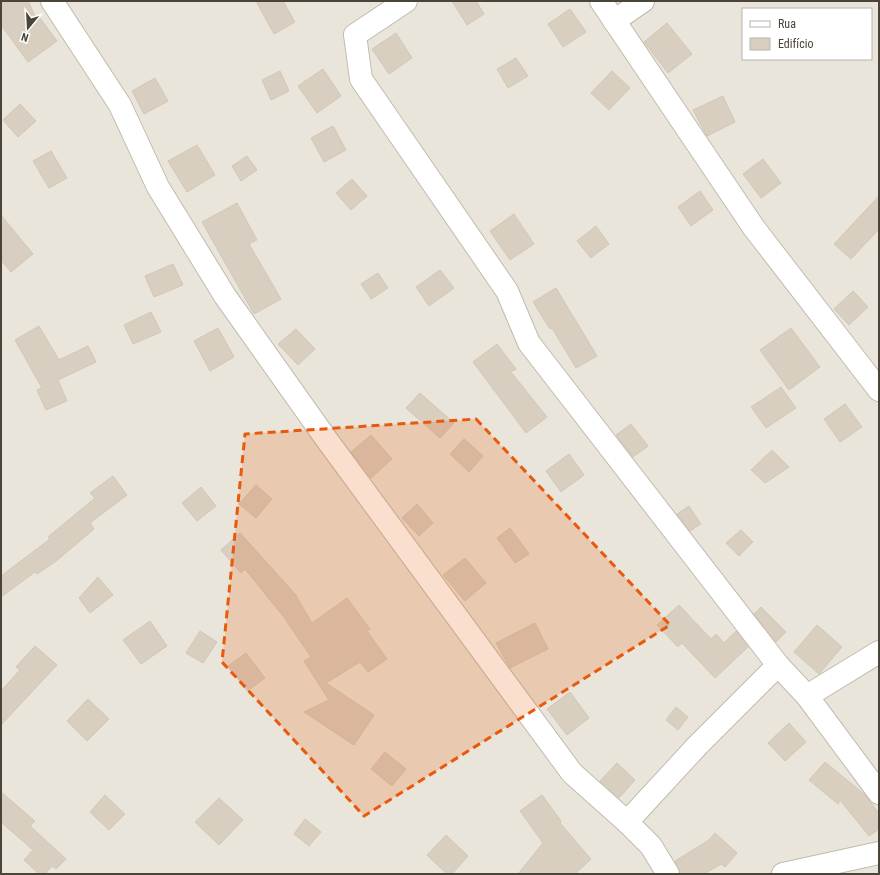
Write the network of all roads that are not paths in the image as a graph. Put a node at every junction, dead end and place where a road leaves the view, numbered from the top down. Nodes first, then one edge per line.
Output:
1 (52, 1) edge
2 (406, 1) edge
3 (601, 1) edge
4 (643, 1) edge
5 (614, 21) junction
6 (879, 390) edge
7 (879, 652) edge
8 (778, 665) junction
9 (807, 696) junction
10 (879, 793) edge
11 (627, 822) junction
12 (879, 853) edge
13 (668, 874) edge
14 (783, 874) edge

1 - 11 street
2 - 8 street
3 - 5 street
4 - 5 street
5 - 6 street
7 - 9 street
8 - 9 street
8 - 11 street
9 - 10 street
11 - 13 street
12 - 14 street

